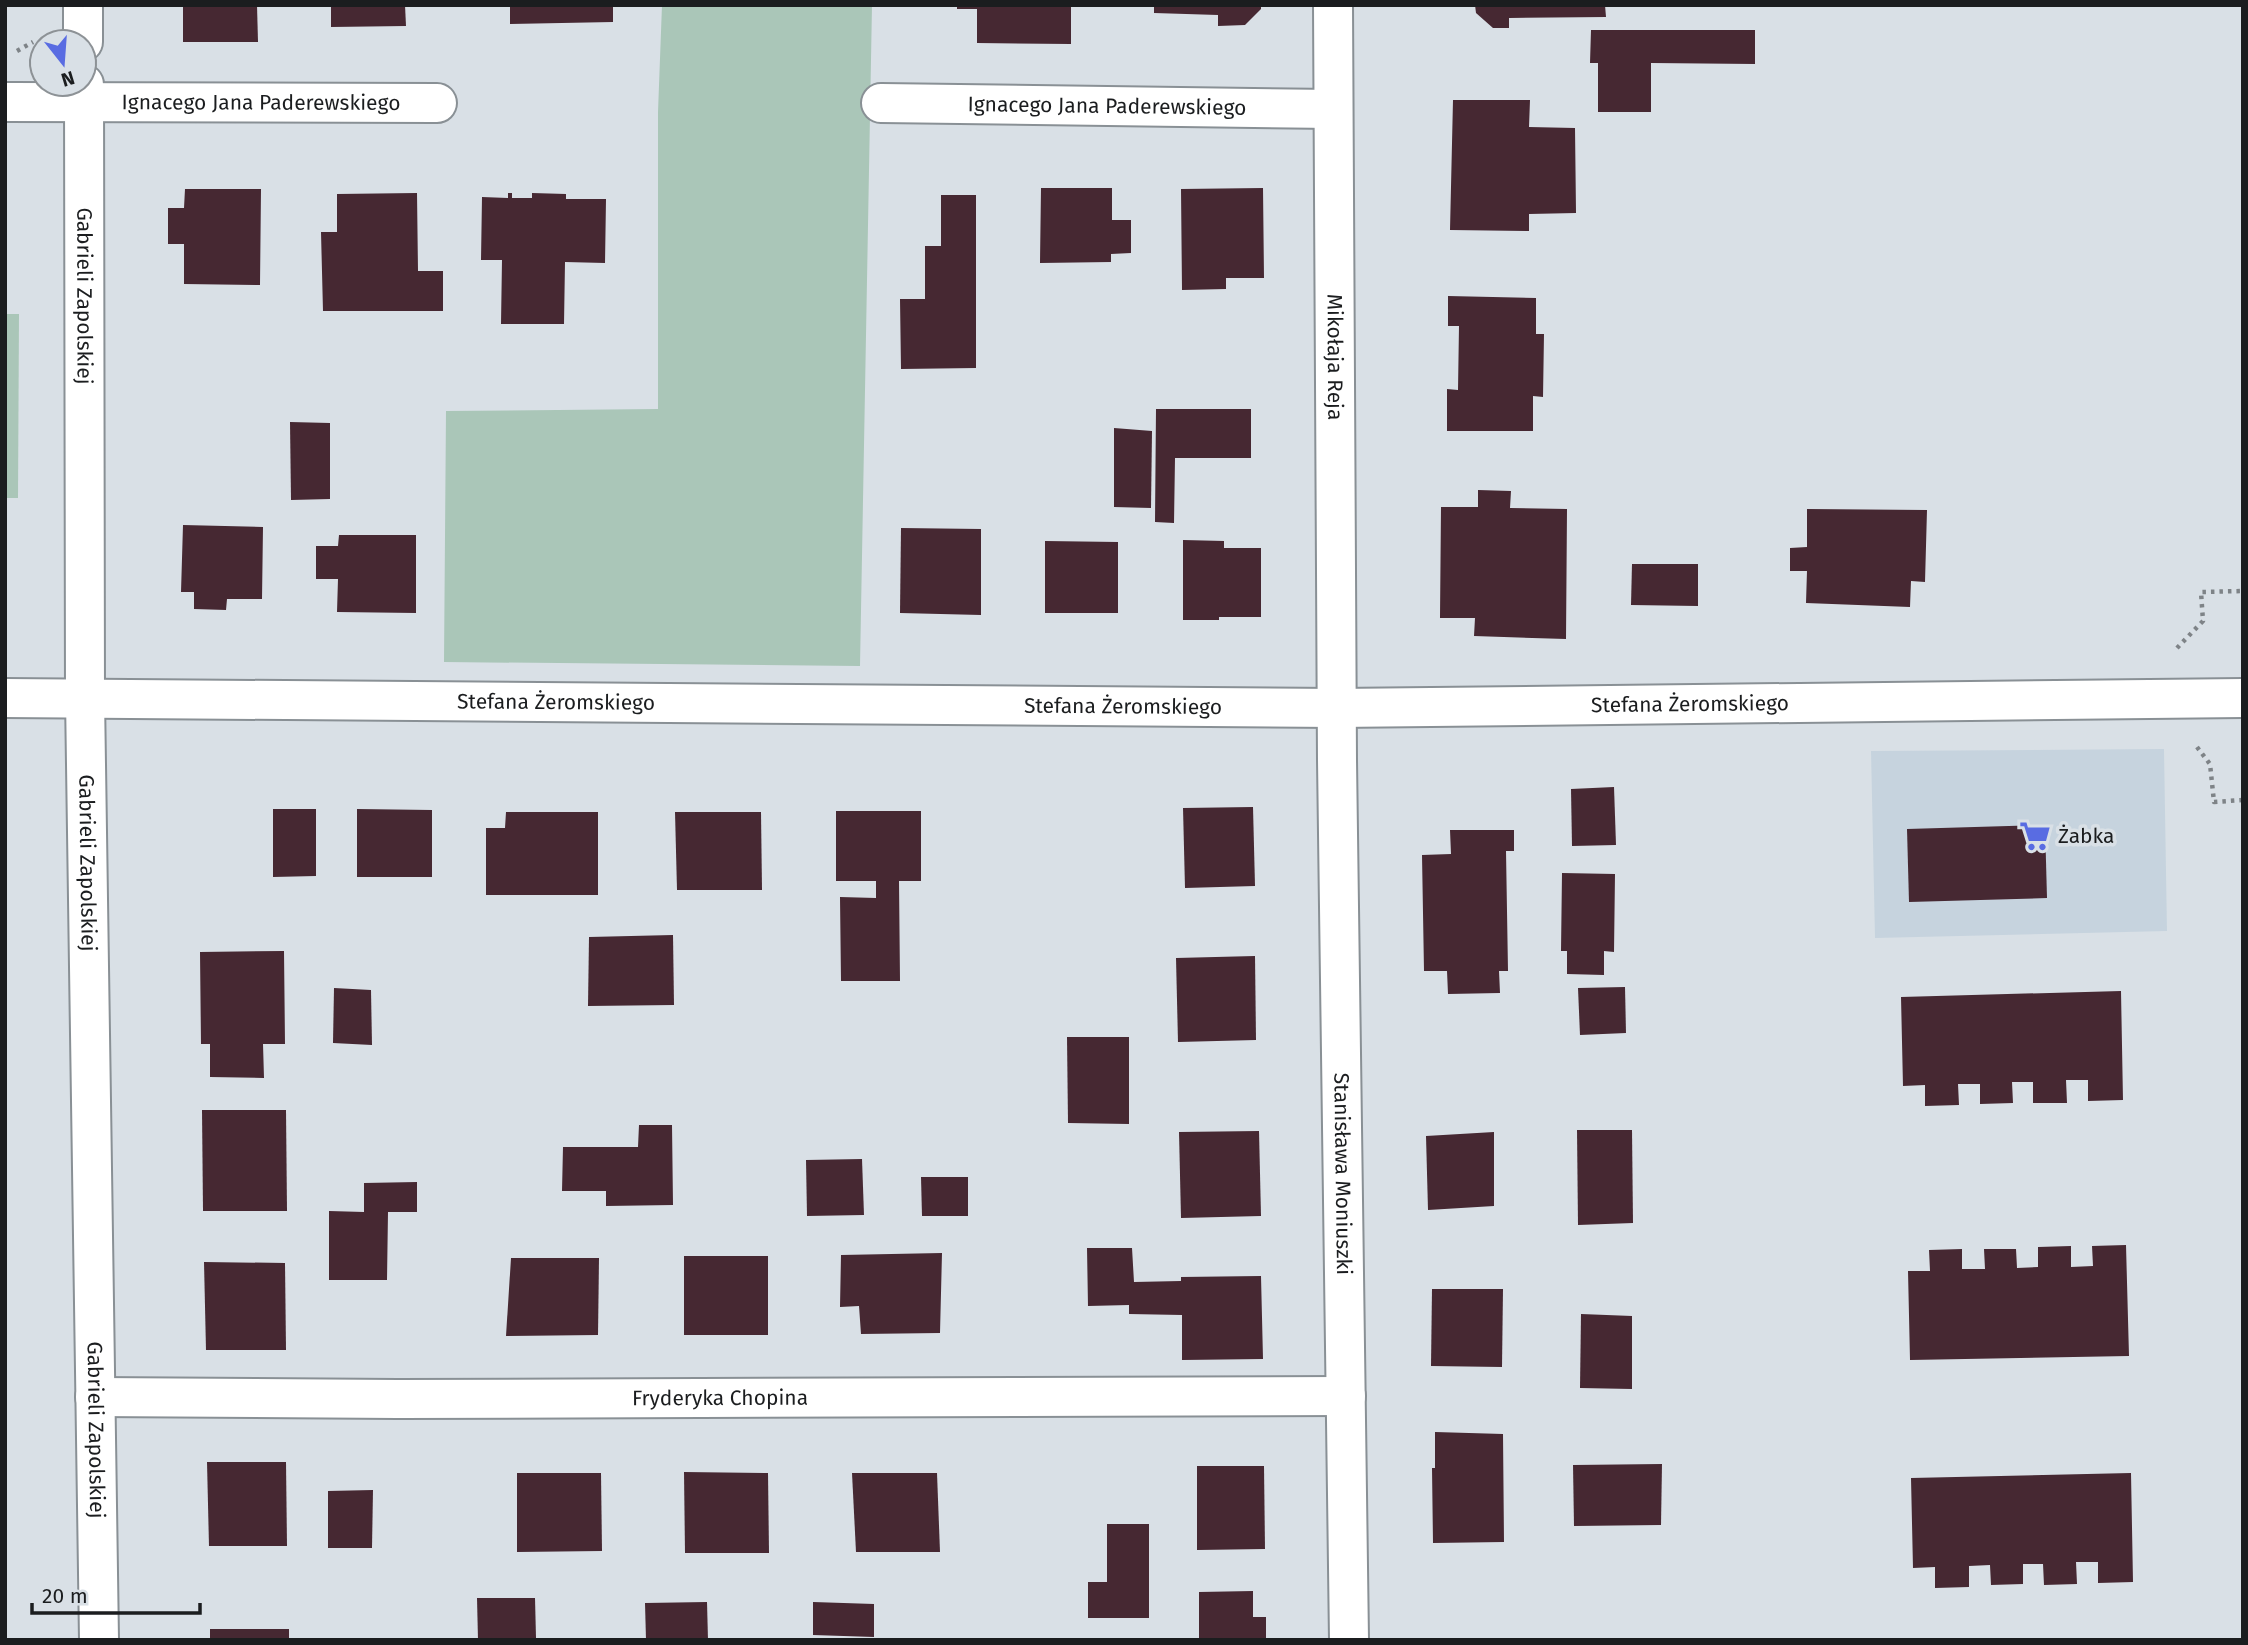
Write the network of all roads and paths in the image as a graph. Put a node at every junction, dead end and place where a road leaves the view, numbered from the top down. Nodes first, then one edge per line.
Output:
1 (83, 5) edge
2 (1333, 5) edge
3 (83, 28) edge
4 (98, 93) edge
5 (44, 98) edge
6 (84, 98) edge
7 (5, 103) edge
8 (437, 103) dead end
9 (881, 103) dead end
10 (1333, 109) junction
11 (85, 697) junction
12 (5, 698) edge
13 (2243, 698) edge
14 (1337, 708) junction
15 (2190, 738) dead end
16 (2243, 800) edge
17 (1346, 1396) junction
18 (95, 1397) junction
19 (99, 1640) edge
20 (1349, 1640) edge

1 - 3 street
2 - 10 street, Mikołaja Reja
4 - 8 street, Ignacego Jana Paderewskiego
5 - 7 street, Ignacego Jana Paderewskiego
6 - 11 street, Gabrieli Zapolskiej
9 - 10 street, Ignacego Jana Paderewskiego
10 - 14 street, Mikołaja Reja
11 - 12 street, Stefana Żeromskiego
11 - 14 street, Stefana Żeromskiego
11 - 18 street, Gabrieli Zapolskiej
13 - 14 street, Stefana Żeromskiego
14 - 17 street, Stanisława Moniuszki
15 - 16 path
17 - 18 street, Fryderyka Chopina
17 - 20 street, Stanisława Moniuszki
18 - 19 street, Gabrieli Zapolskiej

